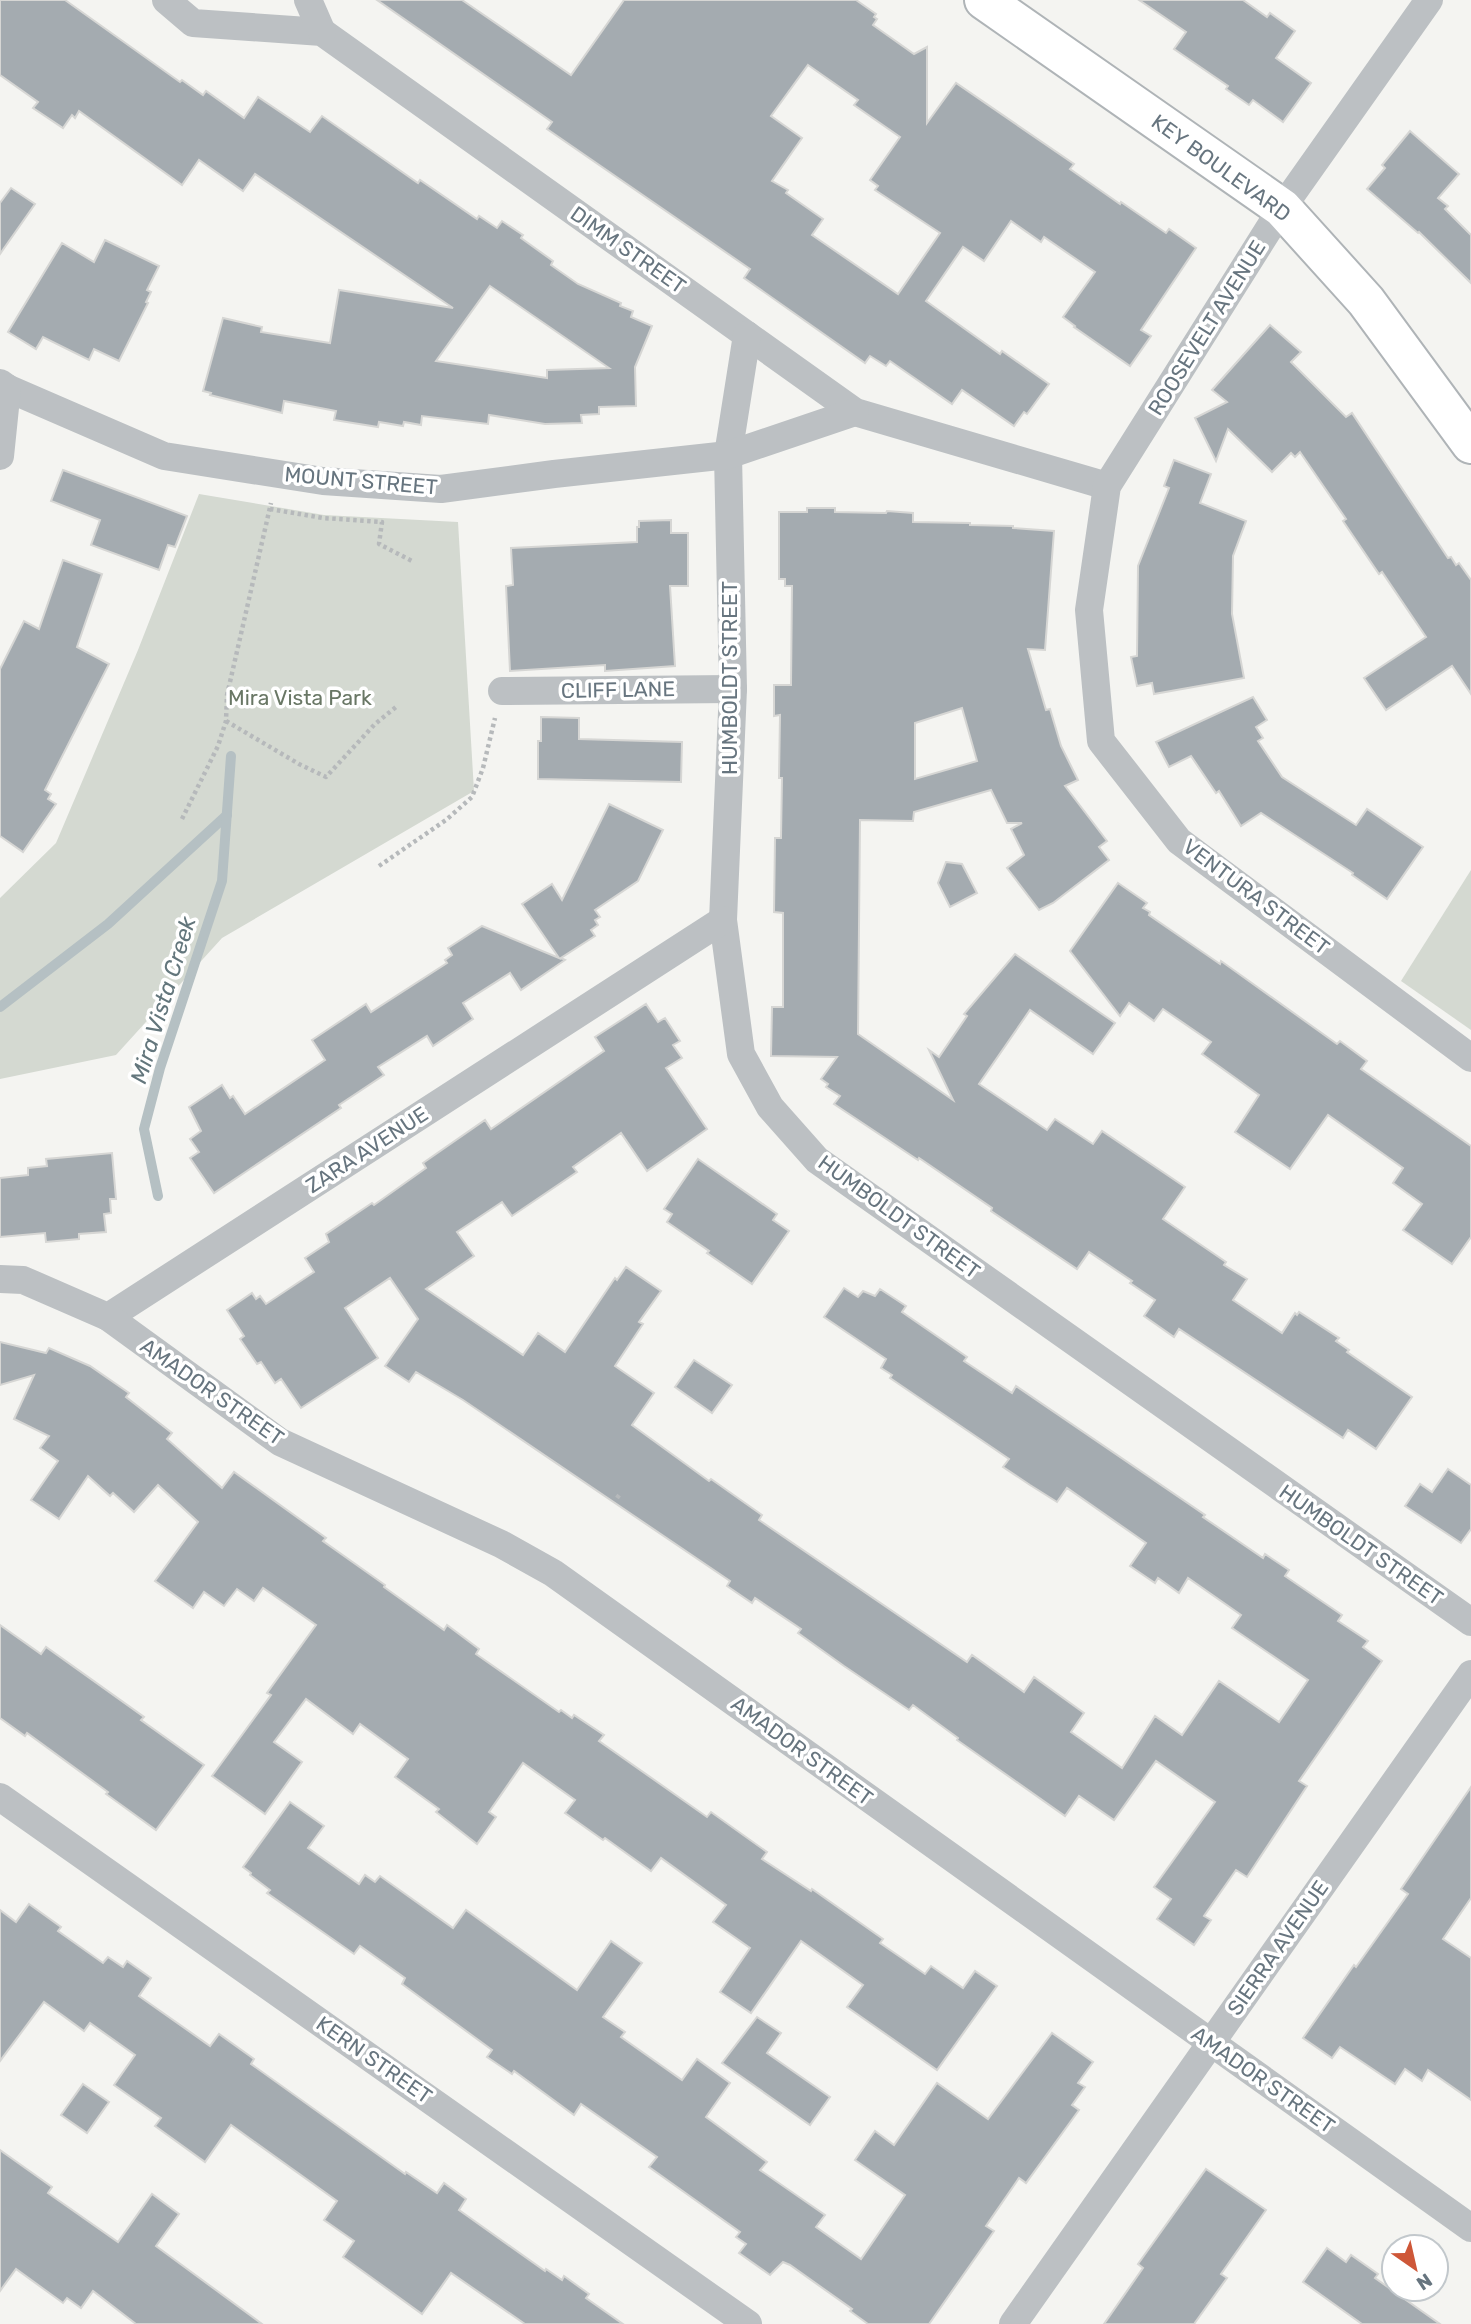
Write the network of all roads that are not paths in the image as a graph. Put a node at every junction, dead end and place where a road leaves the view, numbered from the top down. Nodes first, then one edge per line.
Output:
1 (166, 0) edge
2 (308, 0) edge
3 (984, 0) edge
4 (1429, 0) edge
5 (322, 32) junction
6 (1283, 208) junction
7 (747, 335) junction
8 (3, 386) edge
9 (855, 412) junction
10 (1471, 444) edge
11 (0, 456) edge
12 (728, 456) junction
13 (1107, 486) junction
14 (733, 689) junction
15 (502, 691) road end
16 (723, 920) junction
17 (1471, 1058) edge
18 (0, 1279) edge
19 (108, 1317) junction
20 (1471, 1622) edge
21 (1471, 1674) edge
22 (0, 1797) edge
23 (1211, 2043) junction
24 (1471, 2228) edge
25 (748, 2324) edge
26 (1013, 2324) edge

1 - 5 street
2 - 5 street
3 - 6 street, KEY BOULEVARD
4 - 6 street, ROOSEVELT AVENUE
5 - 7 street, DIMM STREET
6 - 10 street, KEY BOULEVARD
6 - 13 street, ROOSEVELT AVENUE
7 - 9 street, DIMM STREET
7 - 12 street, HUMBOLDT STREET
8 - 11 street
8 - 12 street, MOUNT STREET
9 - 12 street, MOUNT STREET
9 - 13 street, DIMM STREET
12 - 14 street, HUMBOLDT STREET
13 - 17 street, VENTURA STREET
14 - 15 street, CLIFF LANE
14 - 16 street, HUMBOLDT STREET
16 - 19 street, ZARA AVENUE
16 - 20 street, HUMBOLDT STREET
18 - 19 street
19 - 23 street, AMADOR STREET
21 - 23 street, SIERRA AVENUE
22 - 25 street, KERN STREET
23 - 24 street, AMADOR STREET
23 - 26 street, SIERRA AVENUE

